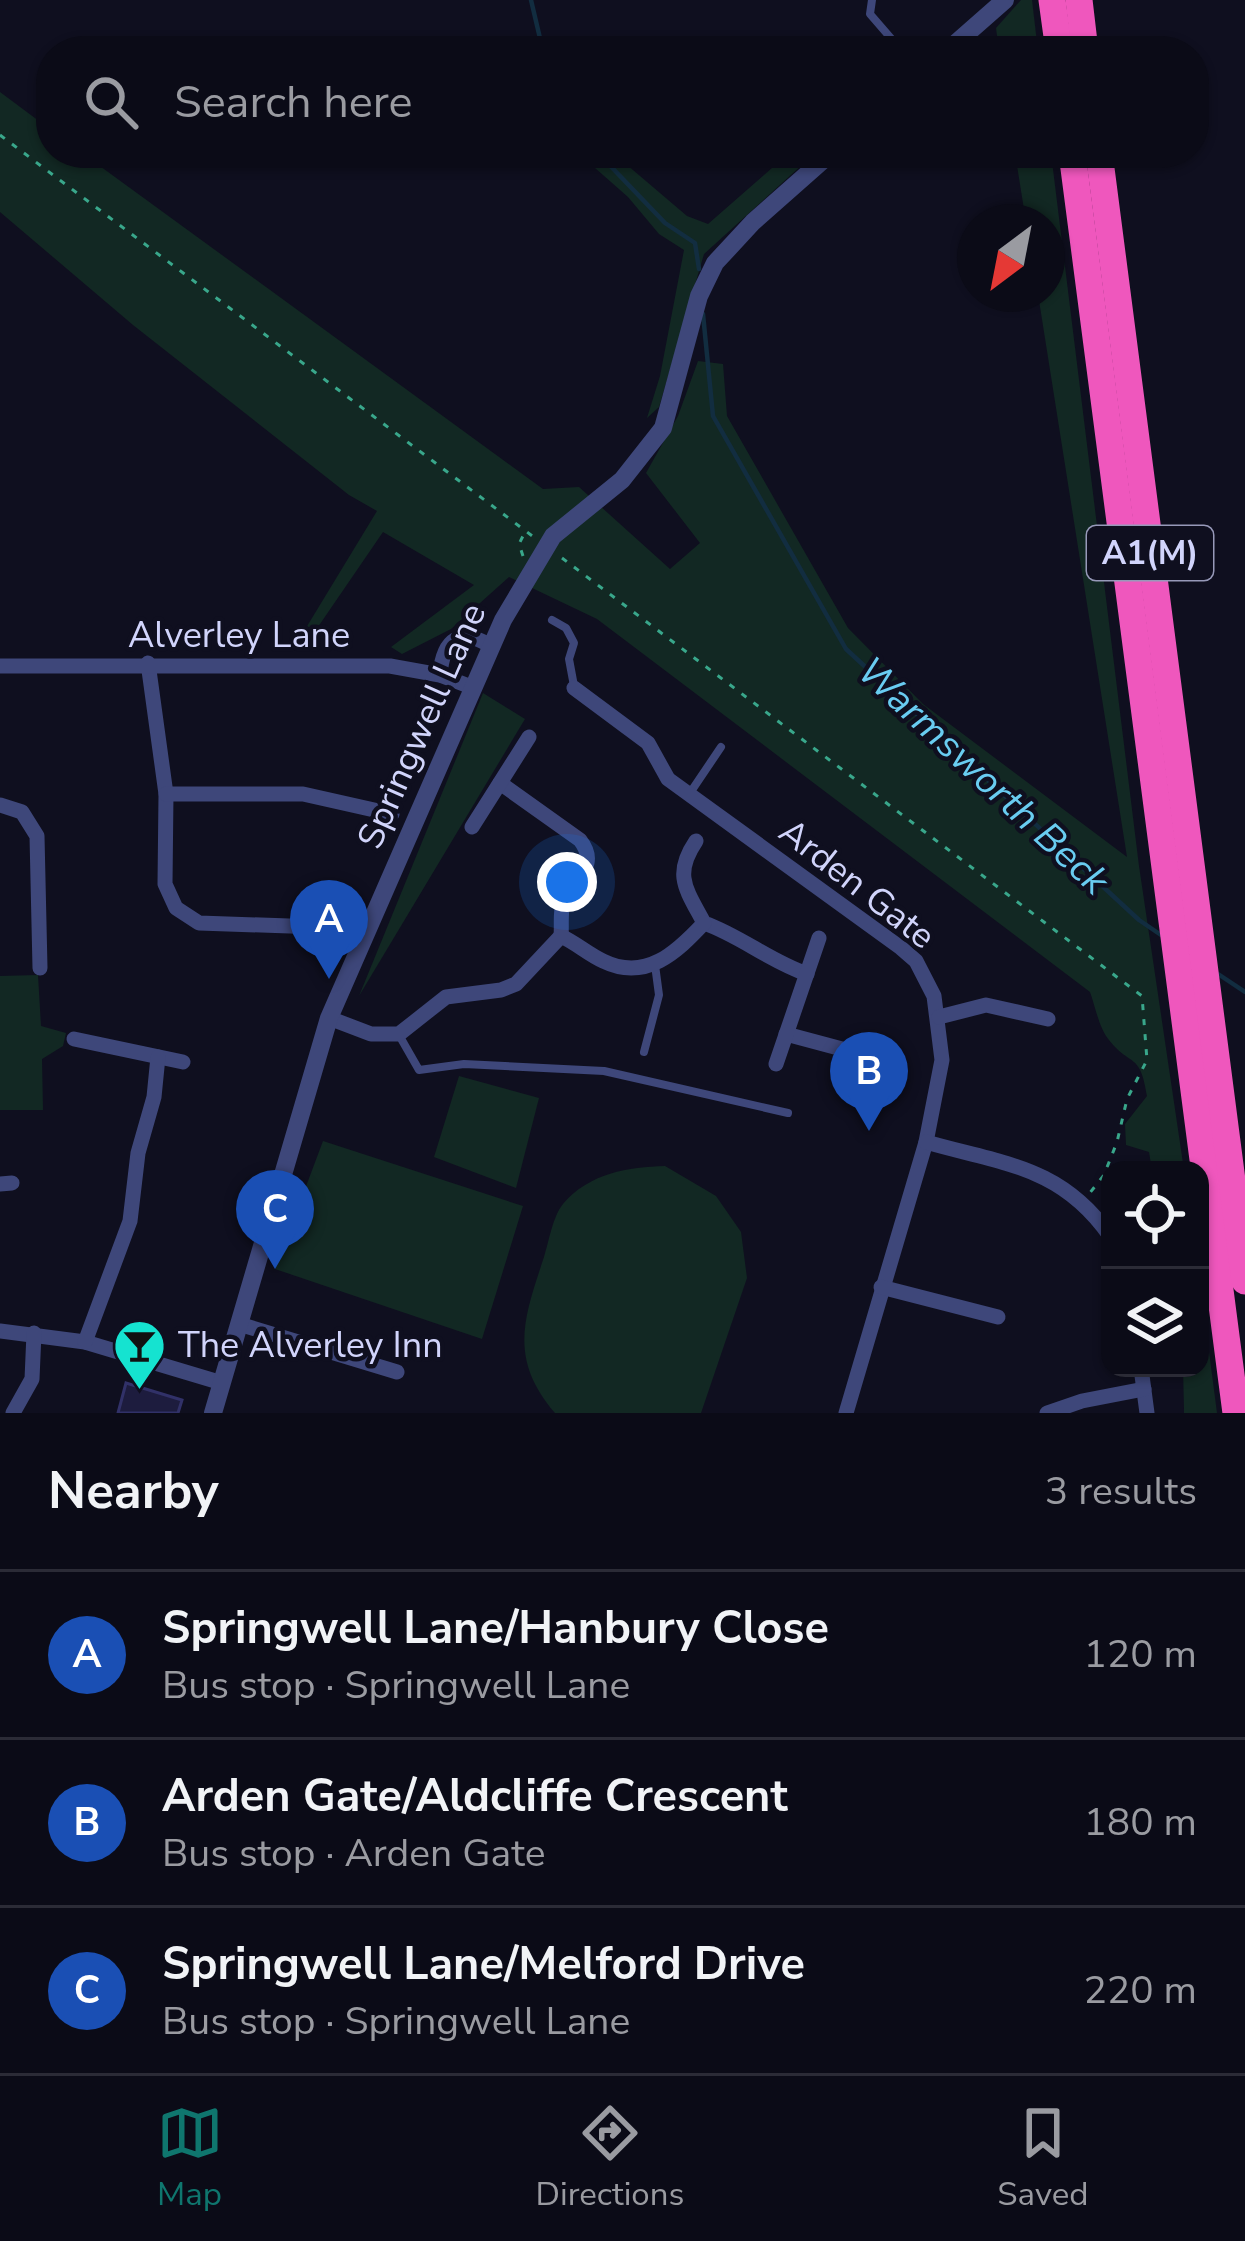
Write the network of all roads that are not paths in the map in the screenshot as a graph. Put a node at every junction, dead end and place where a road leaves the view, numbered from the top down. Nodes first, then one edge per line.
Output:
1 (872, 0) edge
2 (1005, 0) edge
3 (1052, 0) edge
4 (1079, 0) edge
5 (889, 36) edge
6 (964, 36) edge
7 (1057, 36) edge
8 (1083, 36) edge
9 (814, 168) edge
10 (1074, 168) edge
11 (1101, 168) edge
12 (552, 620) dead end
13 (491, 647) junction
14 (148, 663) junction
15 (0, 666) edge
16 (440, 675) junction
17 (474, 688) junction
18 (574, 688) joint
19 (529, 737) dead end
20 (721, 747) dead end
21 (500, 783) junction
22 (166, 794) junction
23 (689, 795) junction
24 (0, 805) edge
25 (392, 814) dead end
26 (472, 827) dead end
27 (696, 841) dead end
28 (704, 923) junction
29 (343, 936) dead end
30 (561, 936) junction
31 (819, 938) dead end
32 (1190, 955) junction
33 (654, 964) junction
34 (40, 968) dead end
35 (807, 974) junction
36 (939, 1017) junction
37 (329, 1018) junction
38 (1048, 1019) dead end
39 (399, 1034) junction
40 (786, 1034) junction
41 (74, 1039) dead end
42 (842, 1049) dead end
43 (644, 1052) dead end
44 (158, 1057) junction
45 (183, 1062) dead end
46 (776, 1064) dead end
47 (788, 1113) dead end
48 (926, 1142) junction
49 (1101, 1225) edge
50 (1245, 1281) edge
51 (881, 1287) junction
52 (998, 1317) dead end
53 (239, 1324) junction
54 (0, 1331) edge
55 (34, 1333) junction
56 (85, 1342) junction
57 (397, 1372) dead end
58 (1142, 1377) edge
59 (222, 1383) junction
60 (1144, 1390) junction
61 (13, 1413) edge
62 (213, 1413) edge
63 (846, 1413) edge
64 (1047, 1413) edge
65 (1147, 1413) edge
66 (1236, 1413) edge

1 - 5 lane
2 - 6 street
3 - 7 highway
4 - 8 highway
9 - 13 street, Springwell Lane
10 - 32 highway, A1(M)
11 - 32 highway, A1(M)
12 - 18 lane
13 - 16 street
13 - 17 street, Springwell Lane
14 - 15 street, Alverley Lane
14 - 16 street, Alverley Lane
14 - 22 street
16 - 17 street, Alverley Lane
17 - 37 street, Springwell Lane
18 - 23 street, Arden Gate
19 - 21 street
20 - 23 lane
21 - 26 street
21 - 30 street
22 - 25 street
22 - 29 street
23 - 36 street, Arden Gate
24 - 34 street
27 - 28 street
28 - 33 street
28 - 35 street
30 - 33 street
30 - 39 street
31 - 35 street
32 - 50 highway, A1(M)
32 - 66 highway, A1(M)
33 - 43 lane
35 - 40 street
36 - 38 street
36 - 48 street, Arden Gate
37 - 39 street
37 - 53 street, Springwell Lane
39 - 47 lane
40 - 42 street
40 - 46 street
41 - 44 street
44 - 45 street
44 - 56 street
48 - 49 street
48 - 51 street, Arden Gate
51 - 52 street
51 - 63 street, Arden Gate
53 - 57 street
53 - 59 street, Springwell Lane
54 - 55 street
55 - 56 street
55 - 61 street
56 - 59 street
58 - 60 street
59 - 62 street, Springwell Lane
60 - 64 street
60 - 65 street

